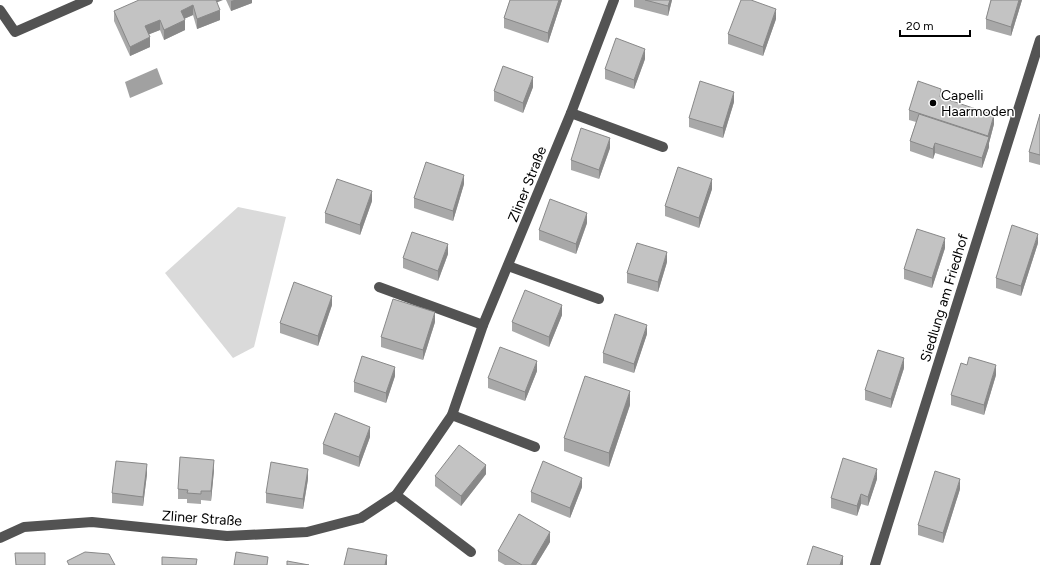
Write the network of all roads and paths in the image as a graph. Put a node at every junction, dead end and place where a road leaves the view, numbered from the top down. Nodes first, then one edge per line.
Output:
1 (88, 0) edge
2 (614, 0) edge
3 (0, 10) edge
4 (1040, 40) edge
5 (572, 114) junction
6 (662, 148) dead end
7 (508, 266) junction
8 (379, 288) dead end
9 (599, 299) dead end
10 (483, 326) junction
11 (452, 415) junction
12 (535, 447) dead end
13 (396, 495) junction
14 (0, 538) edge
15 (471, 552) dead end
16 (875, 565) edge

1 - 3 street
2 - 5 street, Zliner Straße
4 - 16 street, Siedlung am Friedhof
5 - 6 street
5 - 7 street, Zliner Straße
7 - 9 street
7 - 10 street, Zliner Straße
8 - 10 street
10 - 11 street, Zliner Straße
11 - 12 street
11 - 13 street, Zliner Straße
13 - 14 street, Zliner Straße
13 - 15 street

